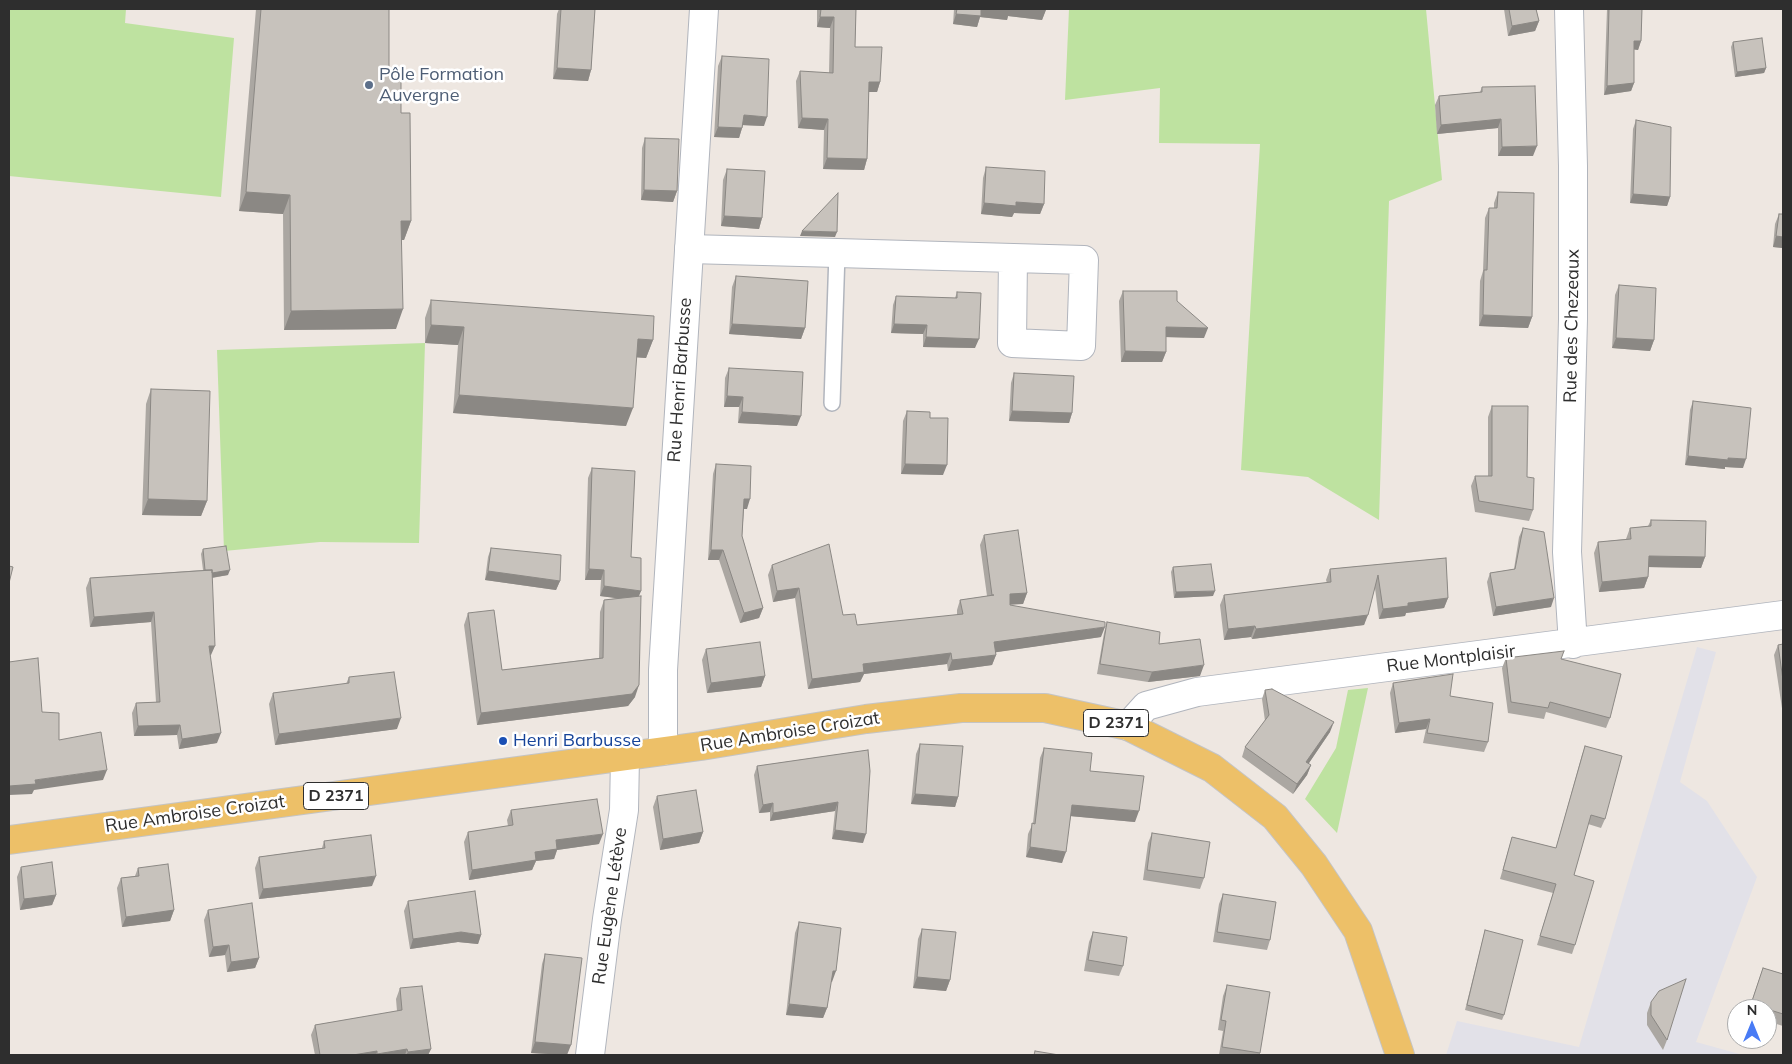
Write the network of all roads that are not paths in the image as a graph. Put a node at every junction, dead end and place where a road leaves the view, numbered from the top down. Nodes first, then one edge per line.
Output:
1 (704, 9) edge
2 (1569, 9) edge
3 (688, 249) junction
4 (837, 253) junction
5 (1013, 258) dead end
6 (832, 402) dead end
7 (1783, 614) edge
8 (1573, 644) junction
9 (1128, 726) junction
10 (663, 751) junction
11 (625, 756) junction
12 (9, 840) edge
13 (590, 1055) edge
14 (1400, 1055) edge

1 - 3 street, Rue Henri Barbusse
2 - 8 street, Rue des Chezeaux
3 - 4 street
3 - 10 street, Rue Henri Barbusse
4 - 5 street
4 - 6 lane
7 - 8 street, Rue Montplaisir
8 - 9 street, Rue Montplaisir
9 - 10 main road, Rue Ambroise Croizat / D 2371
9 - 14 main road, Rue Ambroise Croizat / D 2371
10 - 11 main road, Rue Ambroise Croizat / D 2371
11 - 12 main road, Rue Ambroise Croizat / D 2371
11 - 13 street, Rue Eugène Létève

